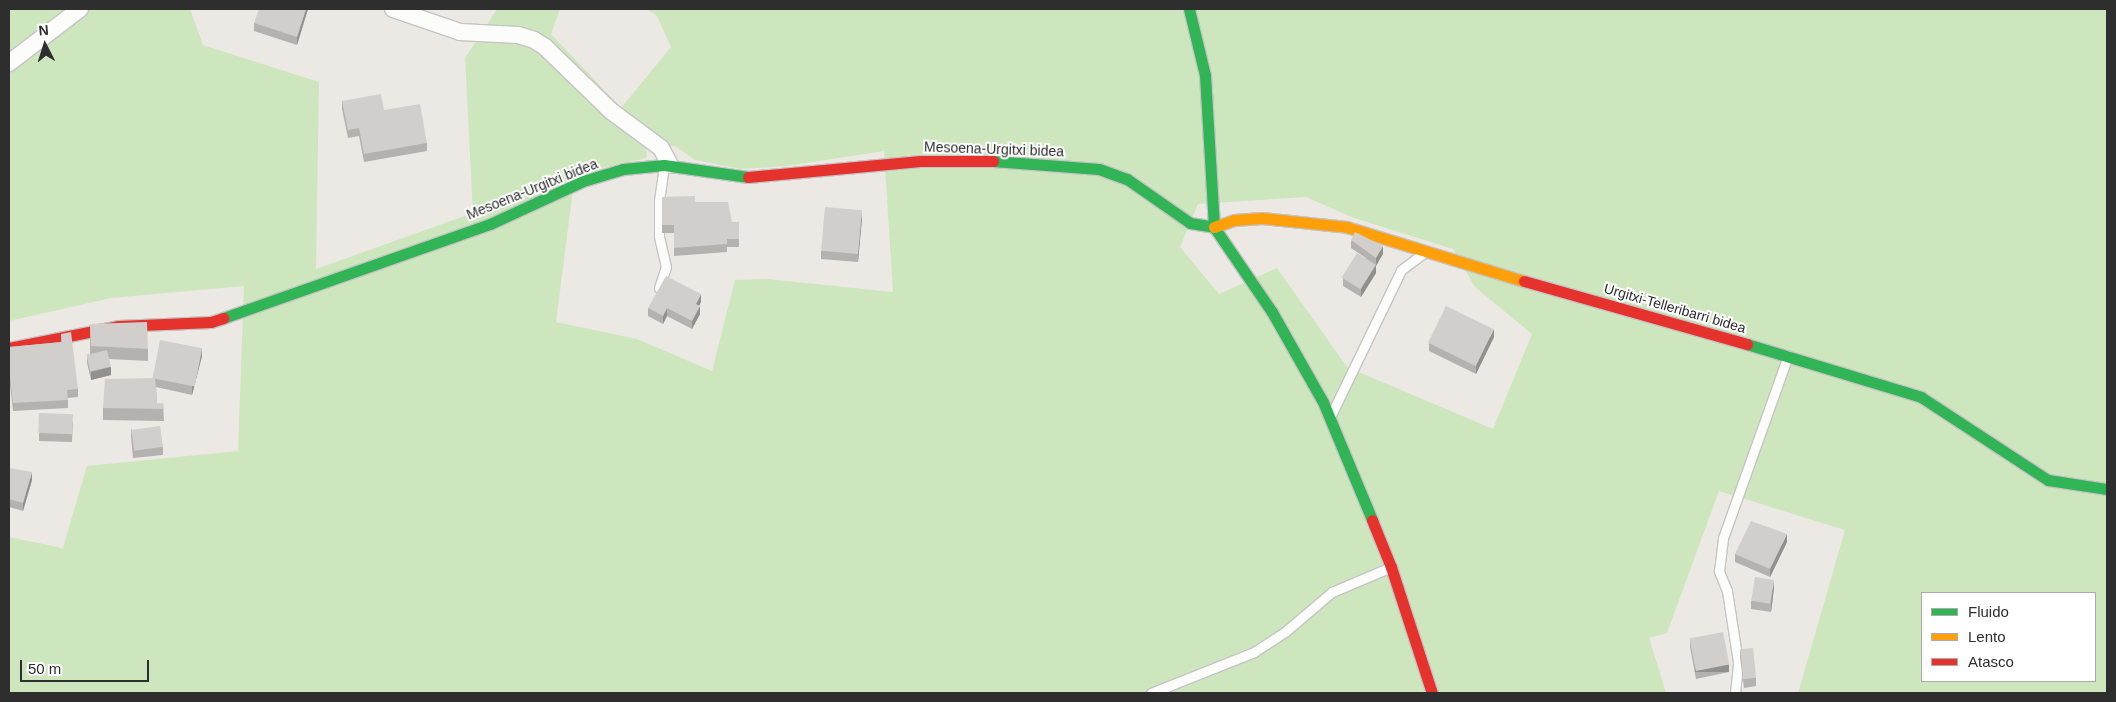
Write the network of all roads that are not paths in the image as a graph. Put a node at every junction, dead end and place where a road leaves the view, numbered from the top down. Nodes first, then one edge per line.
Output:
1 (80, 9) edge
2 (393, 9) edge
3 (1189, 9) edge
4 (9, 63) edge
5 (667, 165) junction
6 (1214, 227) junction
7 (1425, 253) junction
8 (659, 288) edge
9 (9, 348) edge
10 (1788, 355) junction
11 (1331, 420) junction
12 (2107, 489) edge
13 (1391, 567) junction
14 (1150, 693) edge
15 (1432, 693) edge
16 (1735, 693) edge

1 - 4 street
2 - 5 street
3 - 6 street
5 - 6 street, Mesoena-Urgitxi bidea
5 - 8 lane
5 - 9 street, Mesoena-Urgitxi bidea
6 - 7 street, Urgitxi-Telleribarri bidea
6 - 11 street
7 - 10 street, Urgitxi-Telleribarri bidea
7 - 11 lane
10 - 12 street, Urgitxi-Telleribarri bidea
10 - 16 lane
11 - 13 street
13 - 14 lane
13 - 15 street

